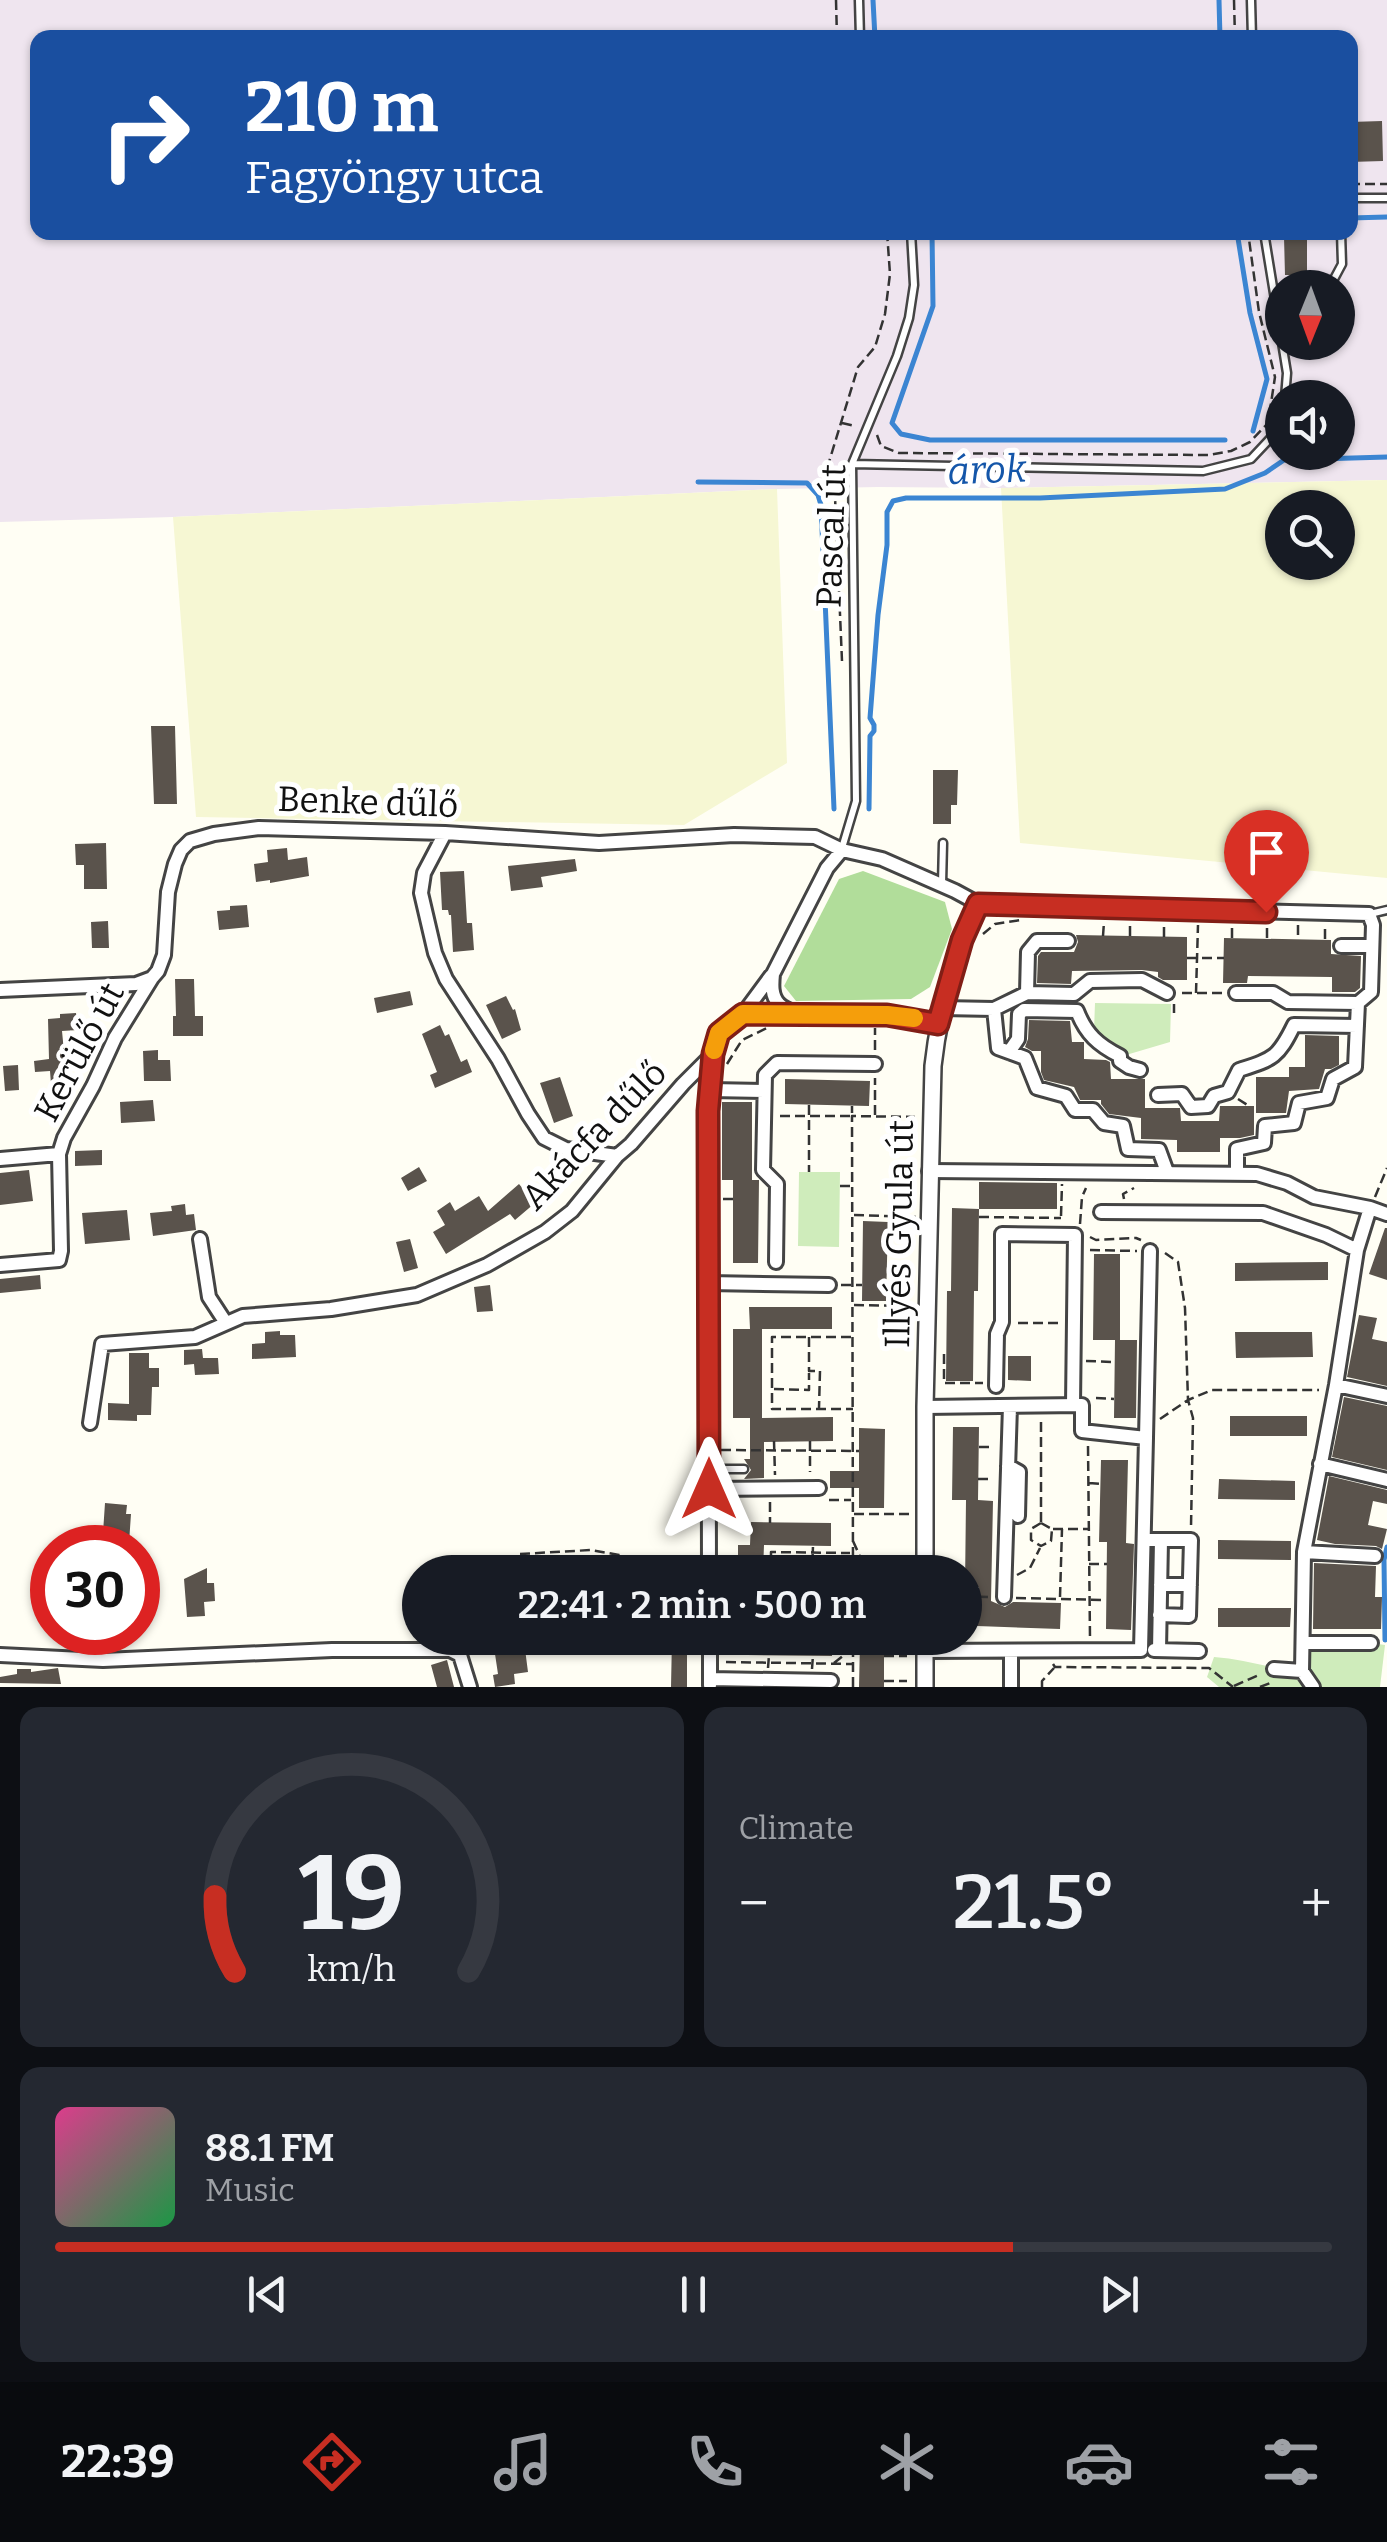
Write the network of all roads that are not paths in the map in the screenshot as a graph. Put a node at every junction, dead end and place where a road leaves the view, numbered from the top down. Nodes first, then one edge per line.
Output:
1 (859, 0) edge
2 (1251, 0) edge
3 (860, 30) edge
4 (1252, 30) edge
5 (1358, 198) edge
6 (1387, 198) edge
7 (911, 240) edge
8 (1265, 240) edge
9 (1340, 240) edge
10 (1270, 270) edge
11 (1339, 270) edge
12 (1265, 444) edge
13 (852, 464) junction
14 (445, 834) junction
15 (943, 843) dead end
16 (842, 850) junction
17 (942, 885) junction
18 (978, 904) junction
19 (1387, 910) edge
20 (1368, 914) junction
21 (1068, 941) dead end
22 (1341, 946) dead end
23 (1372, 946) junction
24 (773, 974) junction
25 (152, 978) junction
26 (0, 990) edge
27 (1027, 993) junction
28 (1167, 993) road end
29 (1236, 993) road end
30 (1358, 1004) junction
31 (994, 1008) junction
32 (794, 1012) junction
33 (743, 1014) junction
34 (940, 1016) junction
35 (1357, 1026) junction
36 (1009, 1052) junction
37 (713, 1054) junction
38 (875, 1064) road end
39 (1140, 1070) dead end
40 (713, 1090) junction
41 (764, 1091) junction
42 (1158, 1095) dead end
43 (59, 1154) junction
44 (617, 1156) junction
45 (0, 1159) edge
46 (929, 1171) junction
47 (1167, 1172) junction
48 (1237, 1173) junction
49 (1370, 1208) junction
50 (1100, 1212) dead end
51 (1387, 1214) edge
52 (200, 1239) dead end
53 (1152, 1247) road end
54 (1357, 1250) junction
55 (776, 1262) dead end
56 (0, 1265) edge
57 (708, 1284) junction
58 (829, 1285) dead end
59 (226, 1323) junction
60 (1336, 1385) junction
61 (996, 1386) dead end
62 (1387, 1396) edge
63 (1073, 1405) junction
64 (1010, 1406) junction
65 (931, 1407) junction
66 (90, 1422) dead end
67 (1146, 1433) junction
68 (1320, 1464) junction
69 (1008, 1466) junction
70 (709, 1469) junction
71 (744, 1469) dead end
72 (1387, 1480) edge
73 (709, 1489) junction
74 (817, 1492) road end
75 (1018, 1516) dead end
76 (1144, 1540) junction
77 (1161, 1540) junction
78 (1304, 1552) junction
79 (713, 1555) edge
80 (926, 1555) edge
81 (1374, 1556) dead end
82 (1160, 1585) junction
83 (1190, 1585) junction
84 (1004, 1597) dead end
85 (1159, 1616) junction
86 (1304, 1643) junction
87 (1371, 1643) dead end
88 (982, 1650) edge
89 (1142, 1650) junction
90 (1159, 1650) junction
91 (1012, 1651) junction
92 (1199, 1651) dead end
93 (710, 1655) edge
94 (921, 1655) edge
95 (0, 1656) edge
96 (1274, 1669) road end
97 (1302, 1671) junction
98 (710, 1683) edge
99 (824, 1683) edge
100 (919, 1684) edge
101 (470, 1687) edge
102 (1011, 1687) edge
103 (1313, 1687) edge

1 - 3 lane
2 - 4 lane
5 - 6 lane
7 - 13 lane, Pascal út
8 - 10 lane
9 - 11 lane
12 - 13 lane
13 - 16 lane, Pascal út
14 - 16 street, Benke dűlő
14 - 25 street, Benke dűlő
14 - 44 street
15 - 17 lane
16 - 17 street, Benke dűlő
16 - 24 street, Akácfa dűlő
17 - 18 street, Benke dűlő
18 - 20 street
18 - 34 street, Illyés Gyula út
19 - 20 lane
20 - 23 street
21 - 27 street
22 - 23 street
23 - 30 street
24 - 32 street
24 - 33 street, Akácfa dűlő
25 - 26 street
25 - 43 street, Kerülő út
27 - 28 street
27 - 31 street
29 - 30 street
30 - 35 street
31 - 34 street
31 - 36 street
32 - 33 street
32 - 34 street
33 - 37 street, Akácfa dűlő
34 - 46 street, Illyés Gyula út
35 - 42 street
35 - 48 street
36 - 39 street
36 - 47 street
37 - 40 street
37 - 44 street, Akácfa dűlő
38 - 41 street
40 - 41 street
40 - 57 street
41 - 55 street
43 - 45 street, Kerülő út
43 - 56 street, Kerülő út
44 - 59 street, Akácfa dűlő
46 - 47 street
46 - 65 street, Illyés Gyula út
47 - 48 street
48 - 49 street
49 - 51 street
49 - 54 street
50 - 54 street
52 - 59 street
53 - 67 street
54 - 60 street
57 - 58 street
57 - 70 street
59 - 66 street, Akácfa dűlő
60 - 62 street
60 - 68 street
61 - 63 street
63 - 64 street
63 - 67 street
64 - 65 street
64 - 69 street
65 - 80 street, Illyés Gyula út
67 - 76 street
68 - 72 street
68 - 78 street
69 - 75 street
69 - 84 street
70 - 71 lane
70 - 73 street
73 - 74 street
73 - 79 street
76 - 77 street
76 - 89 street
77 - 82 street
77 - 83 street
78 - 81 street
78 - 86 street
82 - 83 street
82 - 85 street
83 - 85 street
85 - 90 street
86 - 87 street
86 - 97 street
88 - 91 street
89 - 90 street
89 - 91 street
90 - 92 street
91 - 102 street
93 - 98 street
94 - 100 street
95 - 101 street
96 - 97 street
97 - 103 street
98 - 99 street

